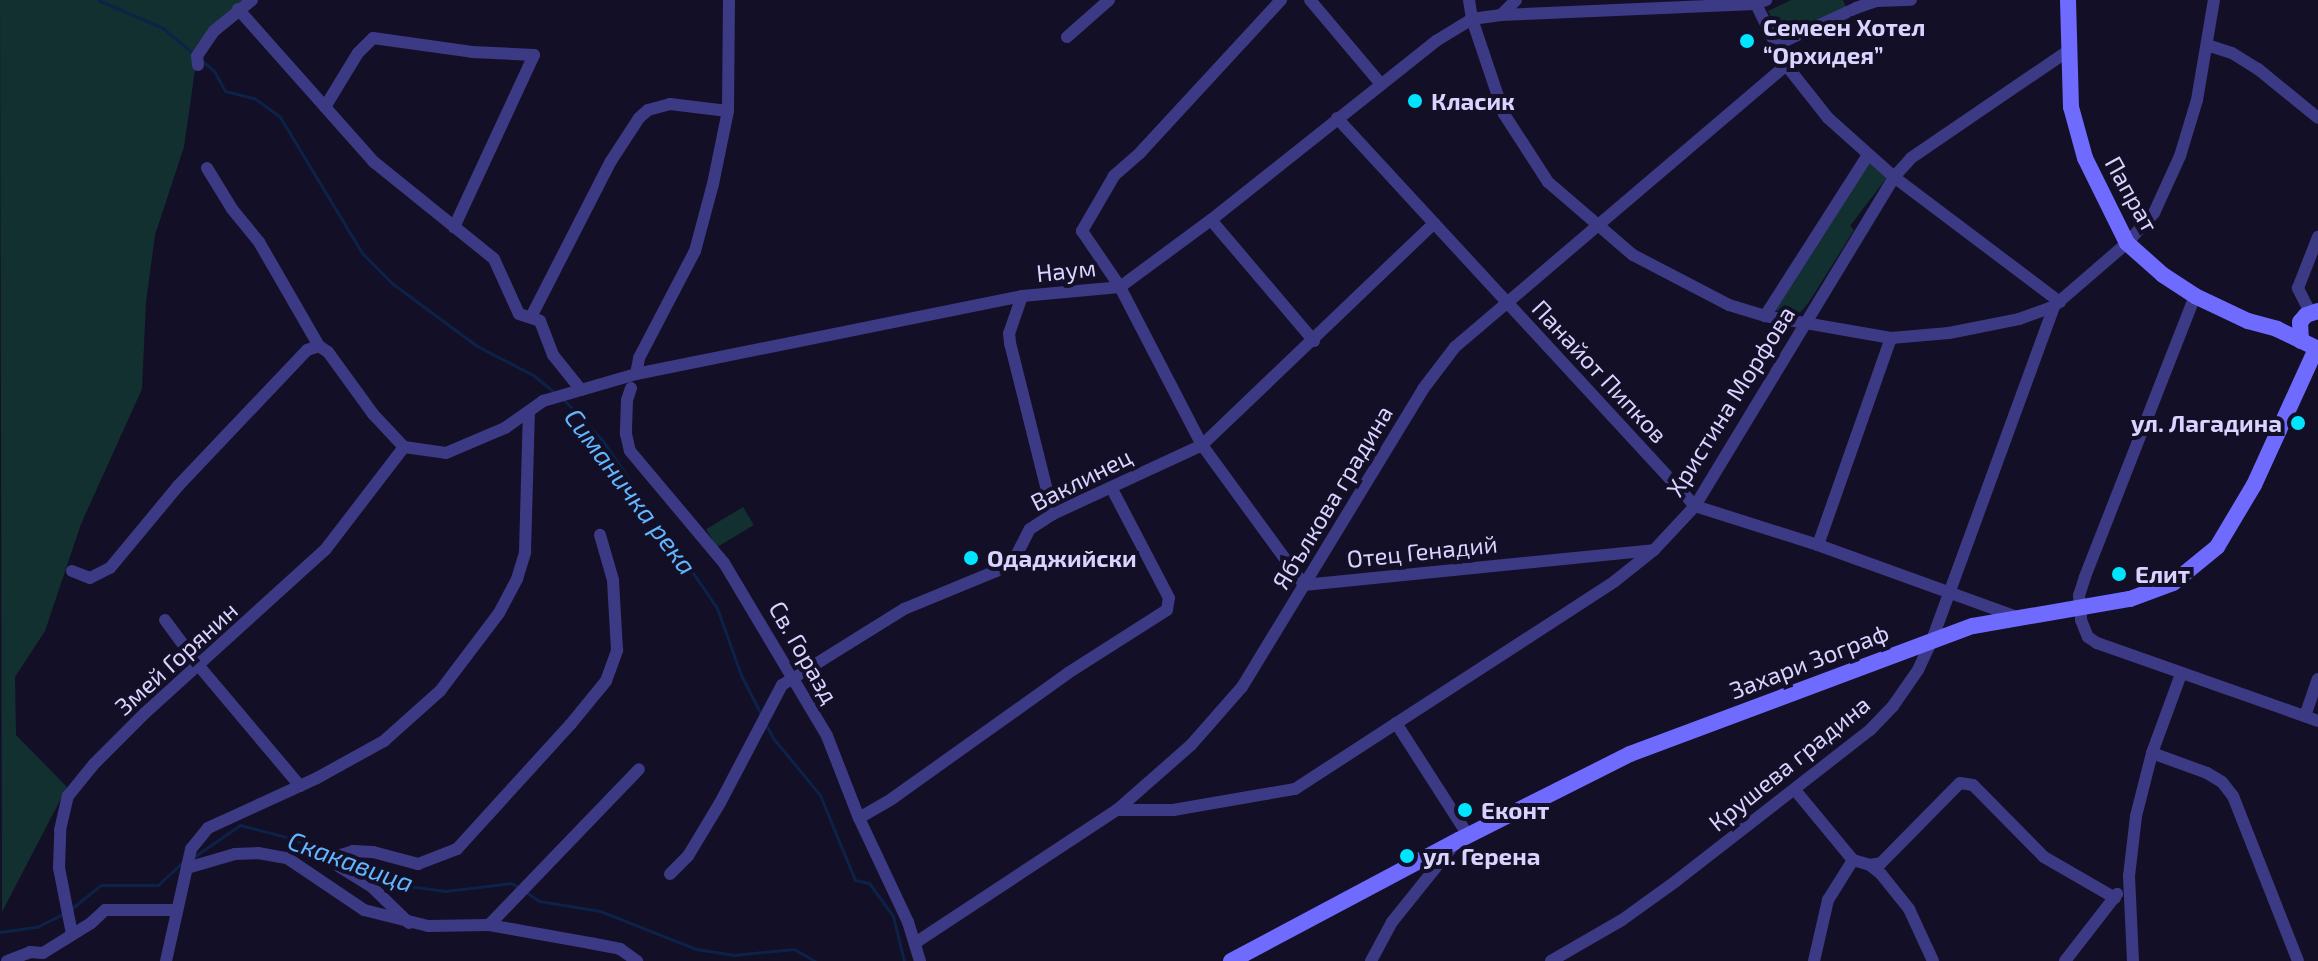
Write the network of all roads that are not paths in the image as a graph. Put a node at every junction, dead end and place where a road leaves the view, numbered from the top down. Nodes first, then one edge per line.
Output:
1 (252, 0) edge
2 (729, 0) edge
3 (1109, 0) edge
4 (1281, 0) edge
5 (1310, 0) edge
6 (1469, 0) edge
7 (1516, 0) edge
8 (1911, 0) edge
9 (2068, 0) edge
10 (2214, 0) edge
11 (1758, 1) edge
12 (1854, 4) edge
13 (238, 9) junction
14 (1501, 15) junction
15 (1472, 19) junction
16 (1067, 37) dead end
17 (1776, 45) junction
18 (2207, 45) junction
19 (2068, 51) junction
20 (197, 60) dead end
21 (1786, 65) junction
22 (1381, 84) junction
23 (325, 107) junction
24 (728, 111) junction
25 (1337, 118) junction
26 (2318, 118) edge
27 (1868, 155) junction
28 (207, 168) dead end
29 (1894, 177) junction
30 (1211, 220) junction
31 (1434, 223) junction
32 (1597, 226) junction
33 (454, 227) junction
34 (2318, 237) edge
35 (2127, 243) junction
36 (1120, 287) junction
37 (1022, 296) junction
38 (2195, 296) junction
39 (1505, 301) junction
40 (2057, 304) junction
41 (2309, 315) edge
42 (1765, 316) junction
43 (531, 317) junction
44 (1804, 323) junction
45 (2277, 329) junction
46 (1891, 338) junction
47 (1314, 341) junction
48 (2301, 341) junction
49 (319, 346) junction
50 (2316, 357) edge
51 (636, 374) junction
52 (631, 388) dead end
53 (581, 390) junction
54 (529, 412) junction
55 (1202, 445) junction
56 (404, 447) junction
57 (1111, 487) junction
58 (1695, 506) junction
59 (1053, 514) junction
60 (600, 535) dead end
61 (1818, 545) junction
62 (1654, 550) junction
63 (72, 571) dead end
64 (1304, 585) junction
65 (1950, 593) junction
66 (2078, 609) junction
67 (2021, 619) junction
68 (165, 620) dead end
69 (1932, 640) junction
70 (199, 666) junction
71 (2181, 674) junction
72 (792, 678) junction
73 (2318, 679) edge
74 (2312, 718) edge
75 (1396, 723) junction
76 (2152, 753) junction
77 (639, 769) dead end
78 (300, 786) junction
79 (1795, 790) junction
80 (1117, 810) junction
81 (859, 818) junction
82 (1463, 837) junction
83 (1853, 860) junction
84 (1870, 865) junction
85 (187, 868) junction
86 (670, 874) dead end
87 (2129, 876) junction
88 (2115, 898) junction
89 (174, 910) junction
90 (409, 923) junction
91 (489, 925) junction
92 (72, 934) junction
93 (915, 943) junction
94 (42, 957) edge
95 (7, 961) edge
96 (166, 961) edge
97 (637, 961) edge
98 (920, 961) edge
99 (1231, 961) edge
100 (1371, 961) edge
101 (1551, 961) edge
102 (1814, 961) edge
103 (1933, 961) edge
104 (2065, 961) edge
105 (2133, 961) edge
106 (2298, 961) edge

1 - 13 street
2 - 24 street
3 - 16 street
4 - 36 street
5 - 22 street
6 - 15 street
7 - 14 street
8 - 12 street
9 - 19 street, Папрат
10 - 18 street
11 - 14 street, Наум
11 - 17 street
12 - 17 street
13 - 20 street
13 - 23 street
14 - 15 street, Наум
15 - 22 street, Наум
15 - 32 street
17 - 21 street
18 - 26 street
18 - 35 street
19 - 29 street, Христина Морфова
19 - 35 street, Папрат
21 - 27 street
21 - 32 street, Ябълкова градина
22 - 25 street, Наум
23 - 33 street
23 - 33 street
24 - 43 street
24 - 51 street
25 - 30 street, Наум
25 - 31 street, Панайот Пипков
27 - 29 street
27 - 42 street, Христина Морфова
28 - 49 street
29 - 40 street
29 - 44 street, Христина Морфова
30 - 36 street, Наум
30 - 47 street
31 - 39 street, Панайот Пипков
31 - 47 street, Ваклинец
32 - 39 street, Ябълкова градина
32 - 42 street
33 - 43 street
34 - 41 street
35 - 38 street, Папрат
35 - 40 street
36 - 37 street, Наум
36 - 55 street
37 - 51 street, Наум
37 - 59 street
38 - 45 street, Папрат
38 - 66 street
39 - 58 street, Панайот Пипков
39 - 64 street, Ябълкова градина
40 - 46 street
40 - 65 street, Крушева градина
41 - 45 street
41 - 48 street
42 - 44 street
43 - 53 street
44 - 46 street
44 - 58 street, Христина Морфова
45 - 48 street, Папрат
46 - 61 street
47 - 55 street, Ваклинец
48 - 50 street, Папрат
49 - 56 street
49 - 63 street
50 - 66 street, Захари Зограф
51 - 53 street, Наум
52 - 72 street, Св. Горазд
53 - 54 street, Наум
54 - 56 street
54 - 78 street
55 - 57 street, Ваклинец
55 - 64 street
56 - 70 street, Змей Горянин
57 - 59 street, Ваклинец
57 - 81 street
58 - 61 street, Панайот Пипков
58 - 62 street, Христина Морфова
59 - 72 street, Ваклинец
60 - 90 street
61 - 65 street, Панайот Пипков
62 - 64 street, Отец Генадий
62 - 75 street, Христина Морфова
64 - 80 street, Ябълкова градина
65 - 67 street, Панайот Пипков
65 - 69 street, Крушева градина
66 - 67 street, Захари Зограф
66 - 71 street
67 - 69 street, Захари Зограф
68 - 70 street
69 - 79 street, Крушева градина
69 - 82 street, Захари Зограф
70 - 78 street
70 - 92 street, Змей Горянин
71 - 74 street
71 - 76 street
72 - 81 street, Св. Горазд
72 - 86 street, Ваклинец
73 - 74 street
75 - 80 street, Христина Морфова
75 - 82 street
76 - 87 street
76 - 106 street
77 - 91 street
78 - 85 street
79 - 83 street
79 - 101 street, Крушева градина
80 - 93 street, Ябълкова градина
81 - 93 street, Св. Горазд
82 - 99 street, Захари Зограф
82 - 100 street
83 - 84 street
83 - 102 street
84 - 88 street
84 - 103 street
85 - 89 street
85 - 90 street
87 - 88 street
87 - 105 street
88 - 104 street
89 - 92 street
89 - 96 street
90 - 91 street
91 - 97 street
92 - 94 street
93 - 98 street, Св. Горазд
94 - 95 street

